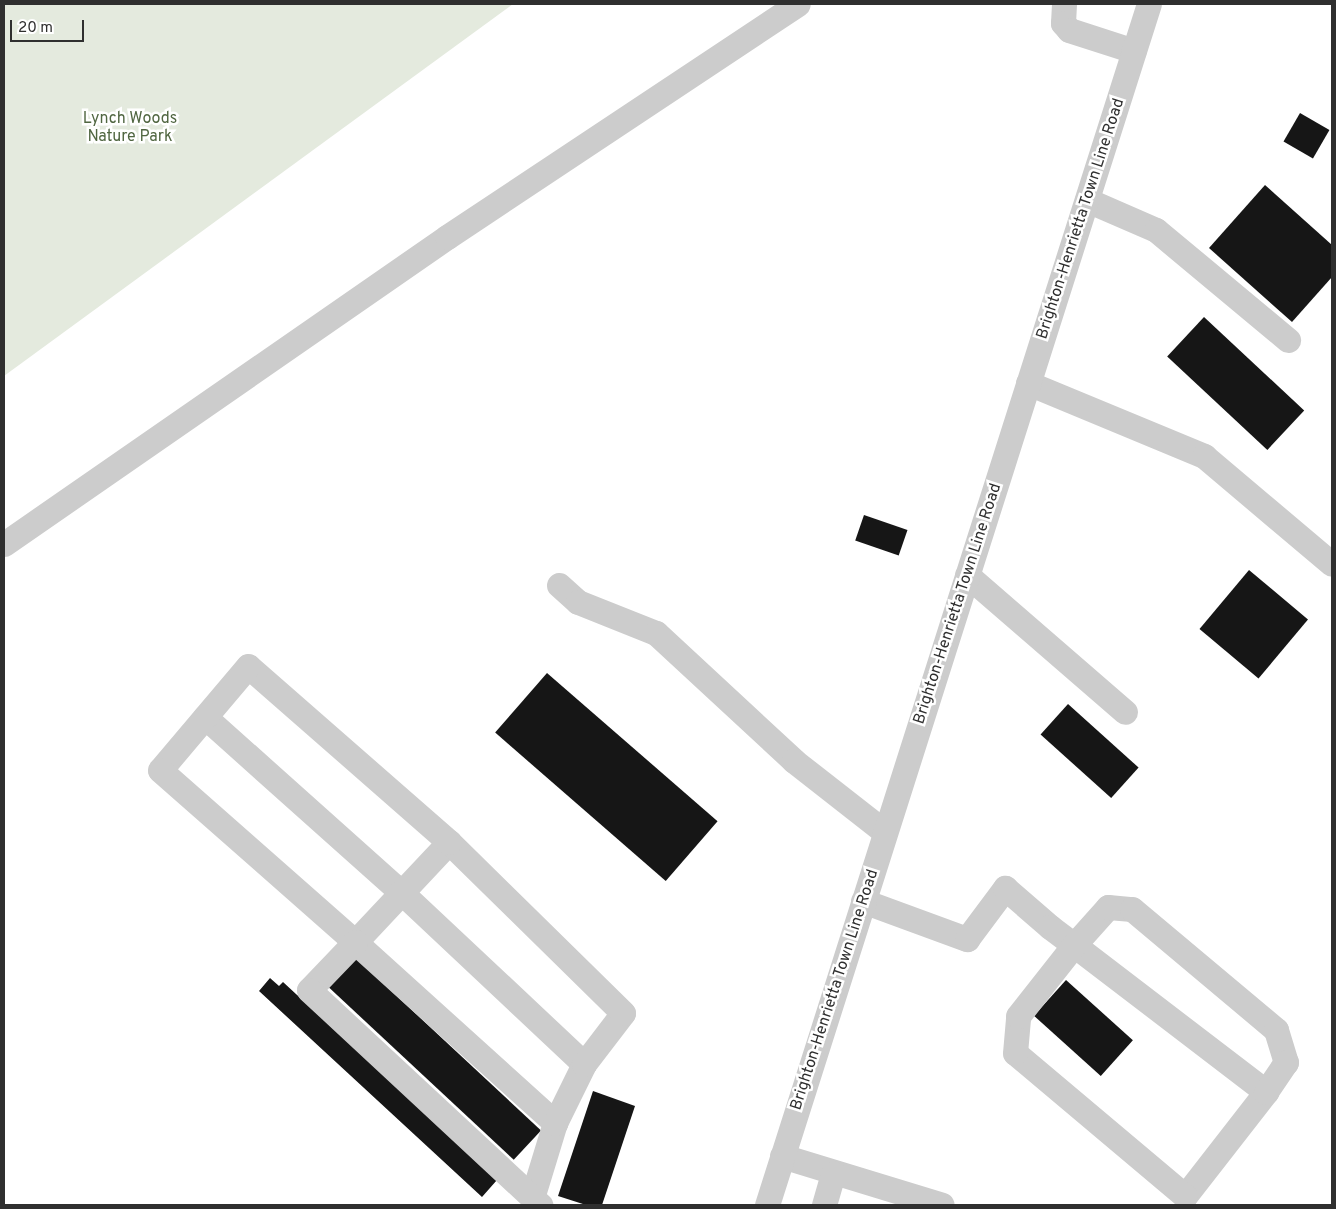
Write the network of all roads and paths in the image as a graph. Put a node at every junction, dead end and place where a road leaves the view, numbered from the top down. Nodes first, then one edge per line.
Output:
1 (798, 4) edge
2 (1064, 4) edge
3 (1149, 4) edge
4 (1134, 51) junction
5 (1087, 200) junction
6 (1288, 340) dead end
7 (1028, 383) junction
8 (4, 544) edge
9 (1332, 564) edge
10 (967, 575) junction
11 (559, 585) dead end
12 (1125, 712) dead end
13 (205, 717) junction
14 (885, 832) junction
15 (449, 842) junction
16 (401, 892) junction
17 (863, 901) junction
18 (355, 942) junction
19 (1074, 945) junction
20 (584, 1064) junction
21 (1266, 1092) junction
22 (555, 1123) junction
23 (782, 1156) junction
24 (833, 1172) junction
25 (536, 1202) edge
26 (768, 1205) edge
27 (824, 1205) edge
28 (942, 1205) edge

1 - 8 street
2 - 4 street
3 - 4 street, Brighton-Henrietta Town Line Road
4 - 5 street, Brighton-Henrietta Town Line Road
5 - 6 street
5 - 7 street, Brighton-Henrietta Town Line Road
7 - 9 street
7 - 10 street, Brighton-Henrietta Town Line Road
10 - 12 street
10 - 14 street, Brighton-Henrietta Town Line Road
11 - 14 street
13 - 15 street
13 - 16 street
13 - 18 street
14 - 17 street, Brighton-Henrietta Town Line Road
15 - 16 street
15 - 20 street
16 - 18 street
16 - 20 street
17 - 19 street
17 - 23 street, Brighton-Henrietta Town Line Road
18 - 22 street
18 - 25 street
19 - 21 street
19 - 21 street
19 - 21 street
20 - 22 street
22 - 25 street
23 - 24 street
23 - 26 street, Brighton-Henrietta Town Line Road
24 - 27 street
24 - 28 street

